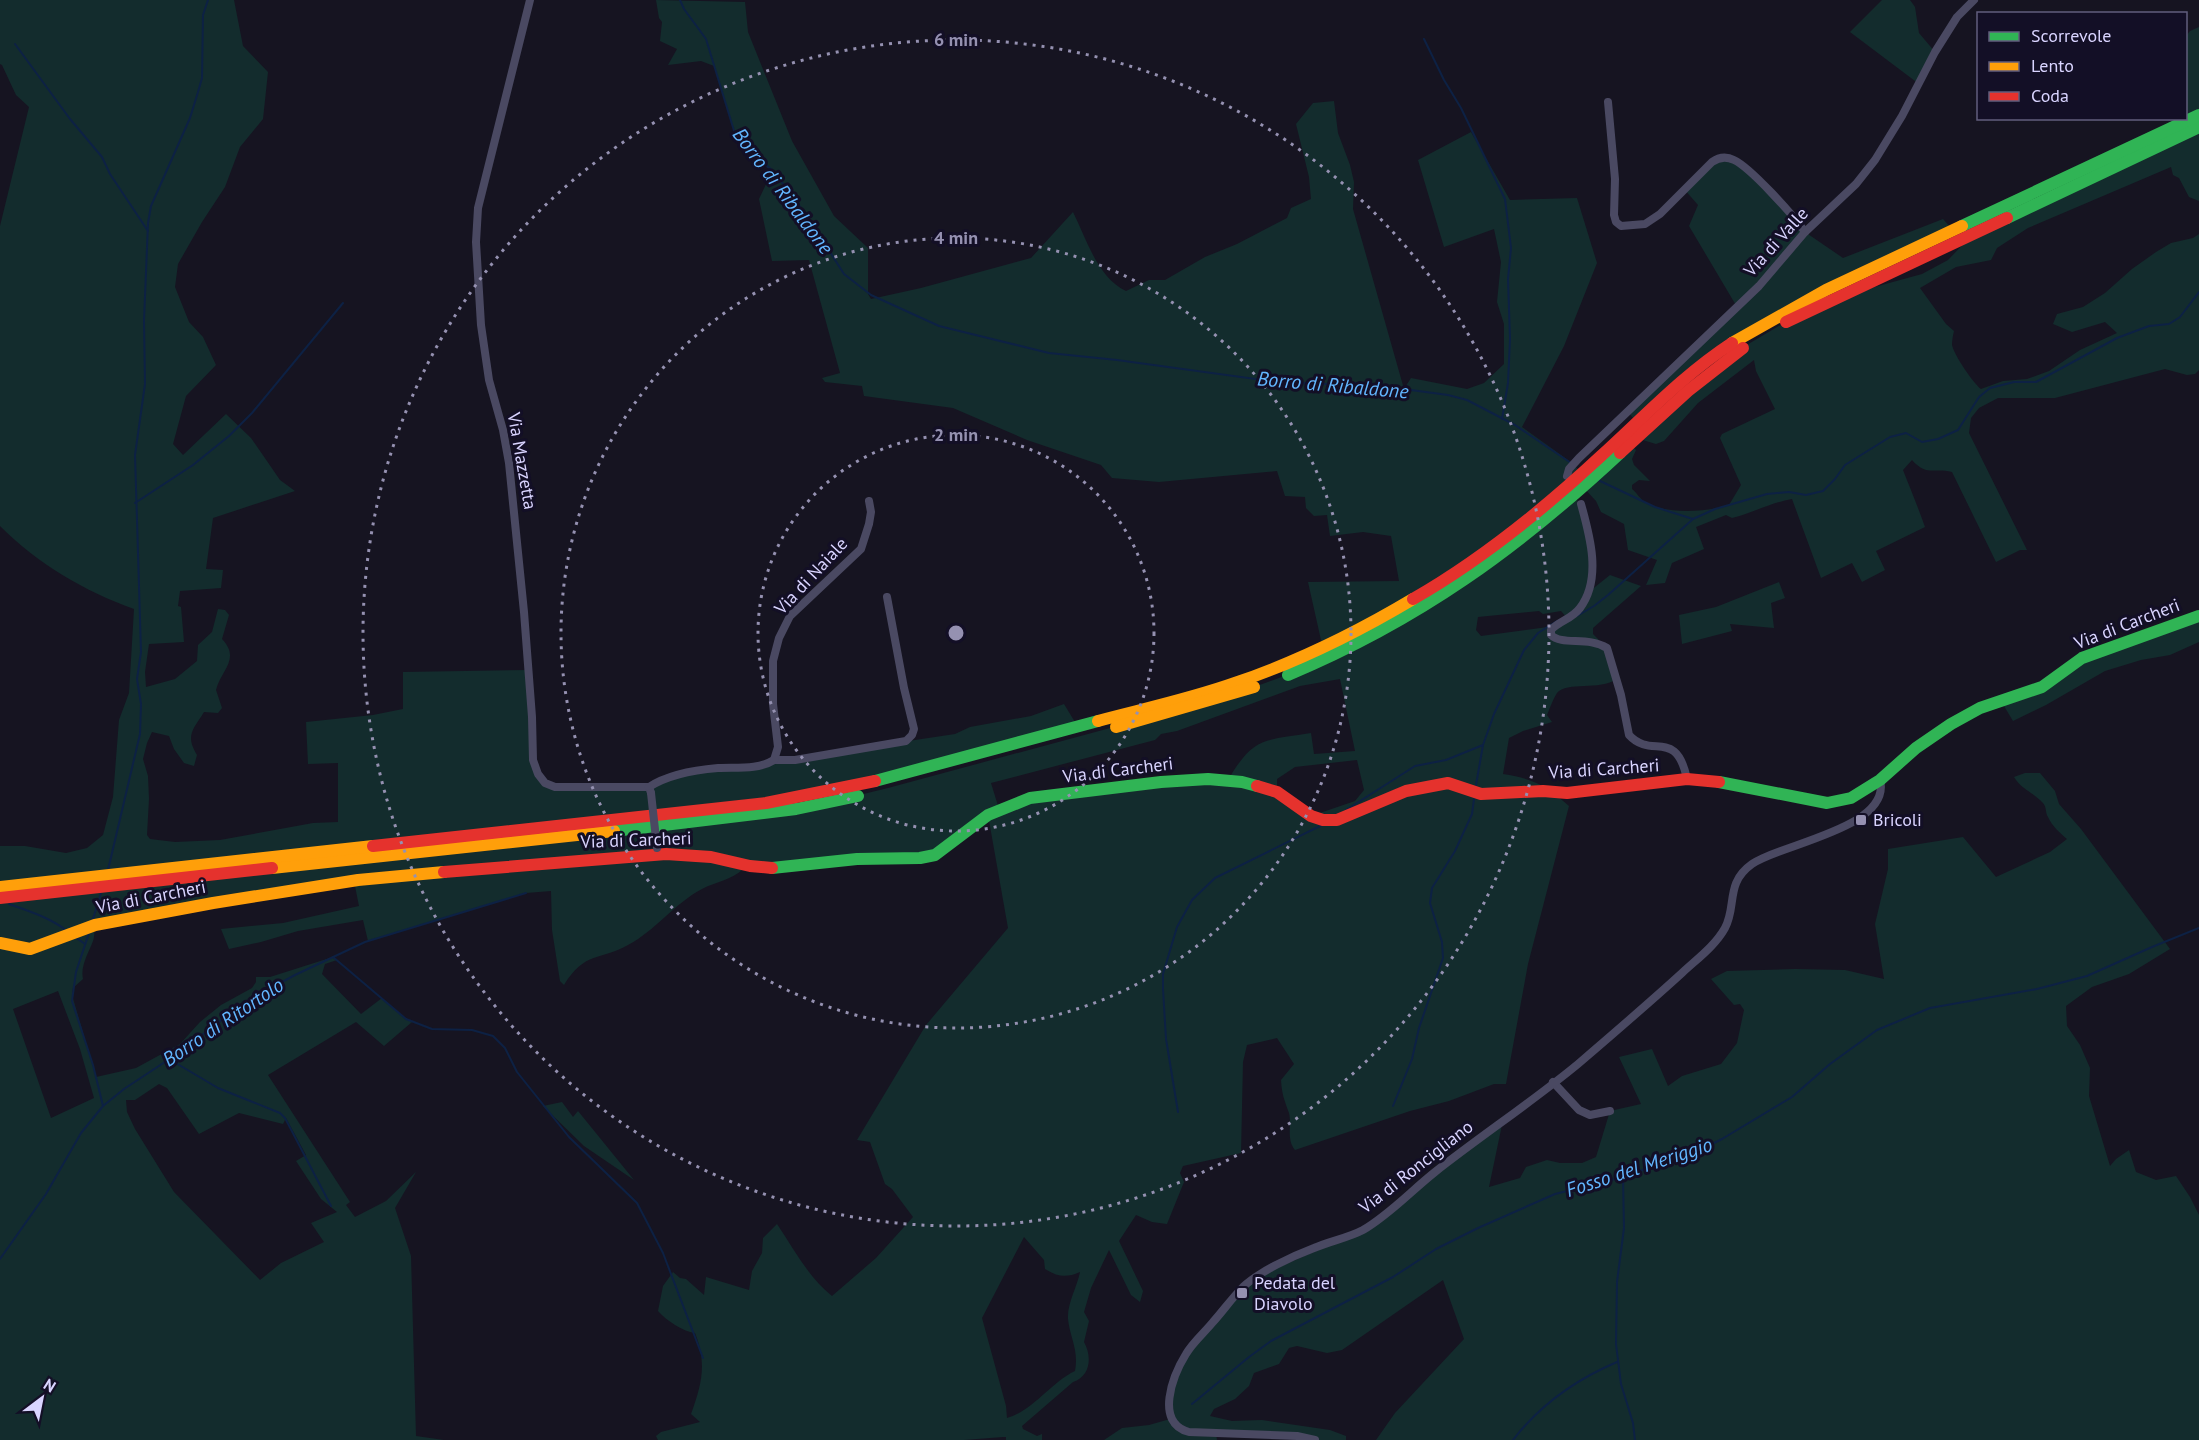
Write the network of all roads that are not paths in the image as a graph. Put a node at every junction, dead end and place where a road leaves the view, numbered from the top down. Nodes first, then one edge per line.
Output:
1 (530, 0) edge
2 (1974, 0) edge
3 (1608, 102) dead end
4 (2199, 115) edge
5 (2199, 127) edge
6 (1805, 232) junction
7 (1571, 468) dead end
8 (869, 501) dead end
9 (1581, 504) dead end
10 (887, 597) dead end
11 (2199, 616) edge
12 (774, 760) junction
13 (1687, 779) junction
14 (1880, 780) junction
15 (650, 790) junction
16 (657, 851) junction
17 (0, 887) edge
18 (0, 898) edge
19 (0, 943) edge
20 (1553, 1083) junction
21 (1610, 1111) dead end
22 (1315, 1440) edge

1 - 15 street, Via Mazzetta
2 - 6 street, Via di Valle
3 - 6 street
4 - 17 main road
5 - 18 main road
6 - 7 street, Via di Valle
8 - 12 street, Via di Naiale
9 - 13 street
10 - 12 street
11 - 14 main road, Via di Carcheri
12 - 15 street
13 - 14 main road, Via di Carcheri
13 - 16 main road, Via di Carcheri
14 - 20 street, Via di Roncigliano
15 - 16 street, bridge
16 - 19 main road, Via di Carcheri
20 - 21 street
20 - 22 street, Via di Roncigliano

